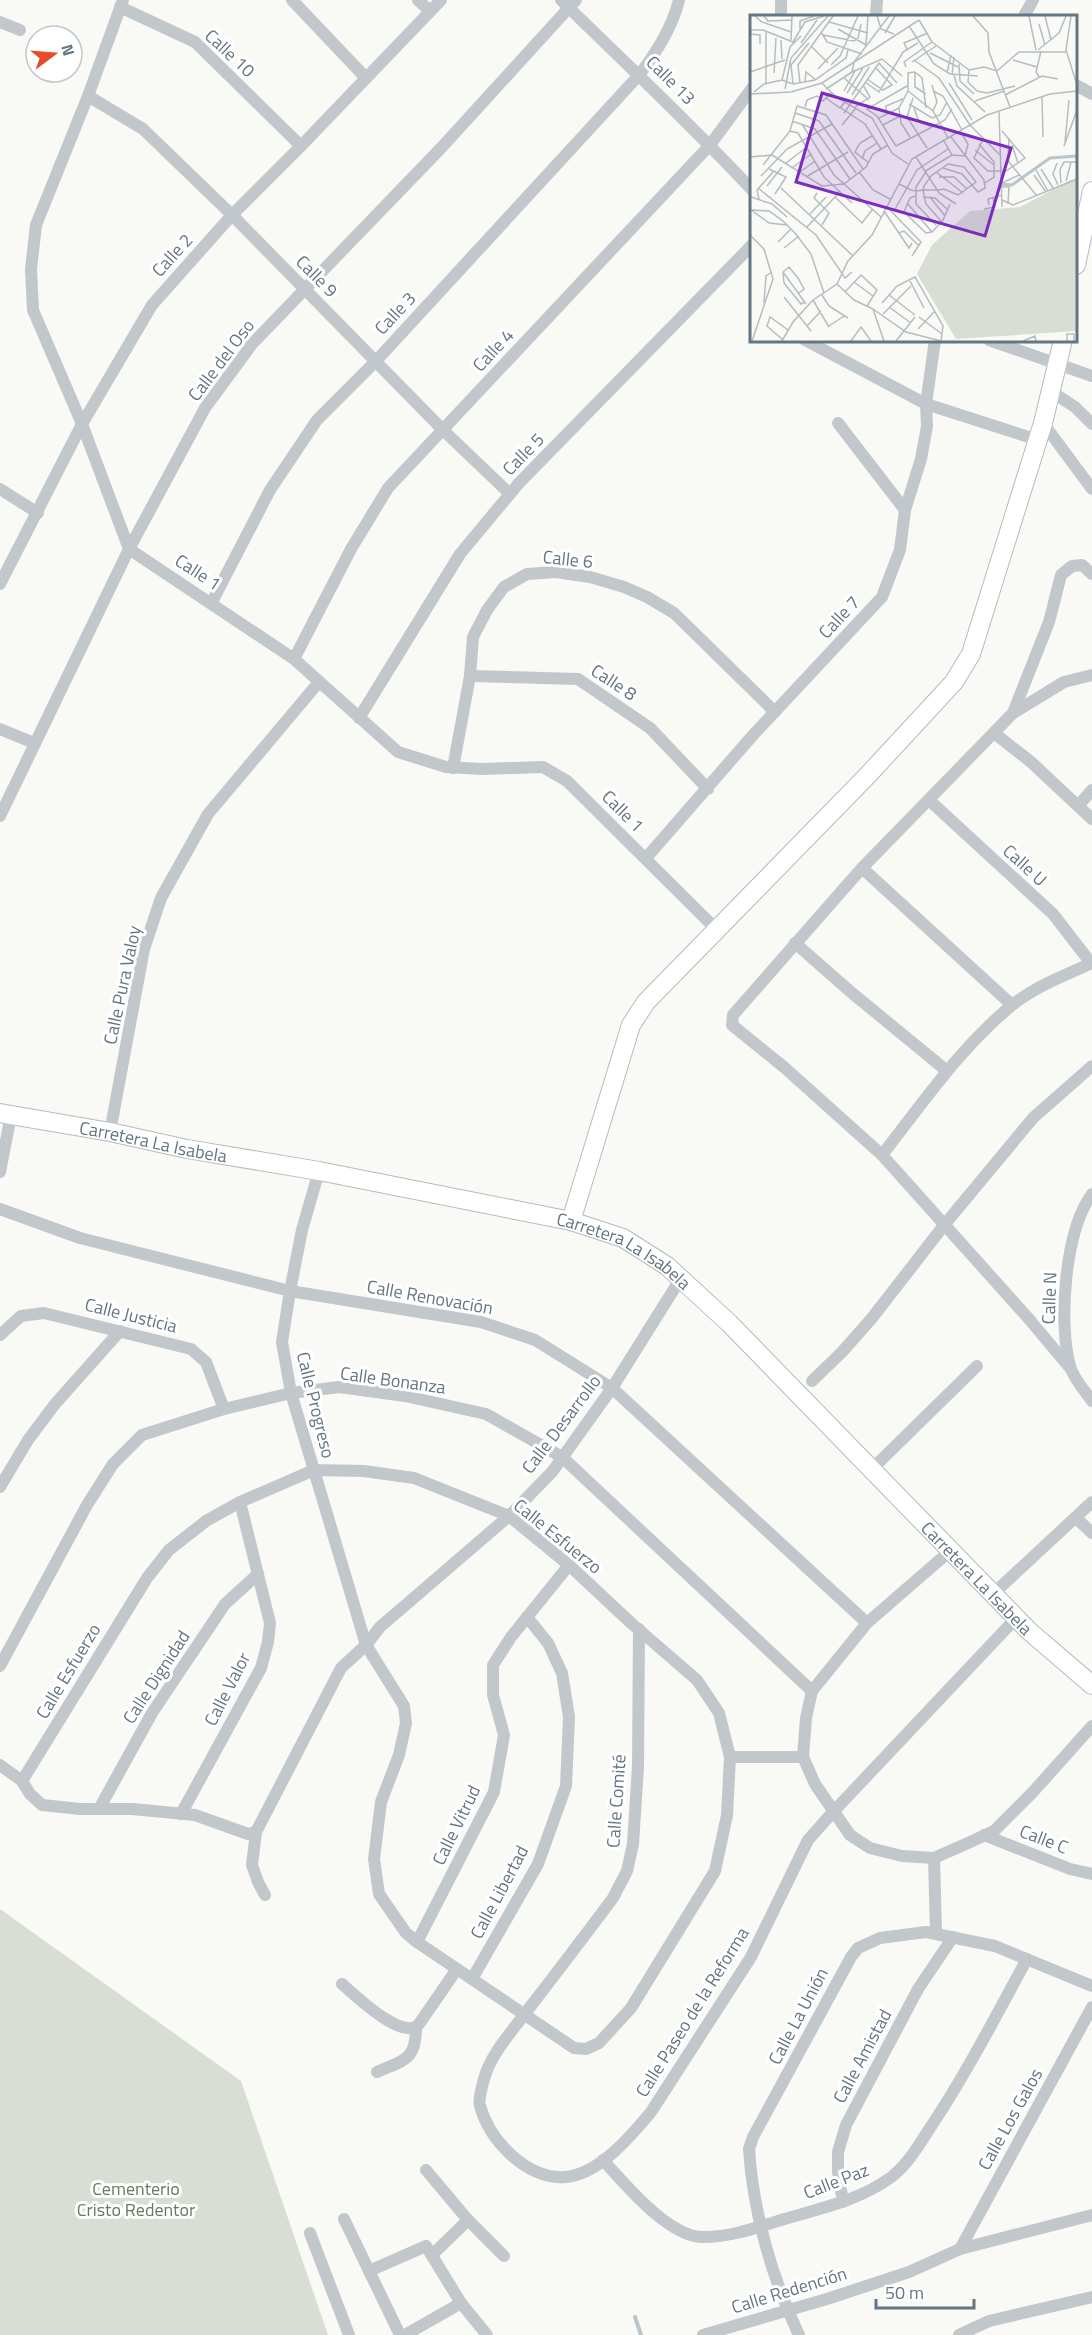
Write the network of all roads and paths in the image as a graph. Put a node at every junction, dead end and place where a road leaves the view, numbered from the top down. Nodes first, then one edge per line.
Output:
1 (292, 0) edge
2 (418, 0) edge
3 (441, 0) edge
4 (678, 0) edge
5 (877, 0) edge
6 (1033, 0) edge
7 (122, 3) edge
8 (569, 3) edge
9 (430, 11) junction
10 (876, 15) edge
11 (1025, 15) edge
12 (0, 22) edge
13 (20, 30) dead end
14 (640, 74) junction
15 (366, 78) junction
16 (1077, 86) edge
17 (750, 91) edge
18 (1092, 94) edge
19 (88, 96) junction
20 (710, 145) junction
21 (301, 147) junction
22 (750, 188) edge
23 (1092, 190) edge
24 (232, 215) junction
25 (750, 247) edge
26 (1077, 260) edge
27 (305, 289) junction
28 (809, 342) edge
29 (935, 342) edge
30 (995, 342) edge
31 (1063, 342) edge
32 (376, 361) junction
33 (1059, 365) junction
34 (1092, 376) edge
35 (1052, 392) junction
36 (926, 404) junction
37 (838, 423) dead end
38 (1092, 423) edge
39 (82, 424) junction
40 (443, 430) junction
41 (1041, 431) junction
42 (0, 489) edge
43 (1092, 489) edge
44 (510, 494) junction
45 (905, 510) junction
46 (38, 513) junction
47 (129, 549) junction
48 (1092, 574) edge
49 (0, 584) edge
50 (212, 602) junction
51 (294, 659) junction
52 (1092, 675) edge
53 (470, 676) junction
54 (319, 682) junction
55 (774, 712) junction
56 (1013, 713) junction
57 (359, 718) junction
58 (0, 729) edge
59 (994, 733) junction
60 (34, 743) junction
61 (453, 768) junction
62 (708, 789) junction
63 (1092, 790) edge
64 (928, 800) junction
65 (1078, 806) junction
66 (0, 816) edge
67 (1092, 819) edge
68 (646, 858) junction
69 (862, 868) junction
70 (717, 930) junction
71 (795, 943) junction
72 (1092, 963) edge
73 (1012, 1005) junction
74 (1092, 1066) edge
75 (947, 1071) junction
76 (5, 1114) edge
77 (110, 1132) junction
78 (882, 1155) junction
79 (319, 1171) junction
80 (0, 1172) edge
81 (1092, 1194) edge
82 (0, 1209) edge
83 (571, 1221) junction
84 (945, 1224) junction
85 (681, 1278) junction
86 (290, 1292) junction
87 (120, 1331) junction
88 (0, 1335) edge
89 (977, 1366) dead end
90 (1070, 1368) junction
91 (812, 1381) dead end
92 (612, 1388) junction
93 (291, 1393) junction
94 (1092, 1401) edge
95 (224, 1409) junction
96 (562, 1457) junction
97 (872, 1469) junction
98 (314, 1470) junction
99 (0, 1487) edge
100 (240, 1502) junction
101 (1092, 1502) edge
102 (509, 1516) junction
103 (1077, 1518) junction
104 (1092, 1533) edge
105 (950, 1551) junction
106 (569, 1565) junction
107 (258, 1574) junction
108 (994, 1593) junction
109 (527, 1617) junction
110 (1017, 1617) junction
111 (867, 1623) junction
112 (639, 1629) junction
113 (366, 1645) junction
114 (0, 1666) edge
115 (1092, 1685) edge
116 (813, 1691) junction
117 (1092, 1726) edge
118 (730, 1757) junction
119 (803, 1757) junction
120 (0, 1765) edge
121 (22, 1781) junction
122 (99, 1809) junction
123 (833, 1812) junction
124 (181, 1814) junction
125 (256, 1832) junction
126 (984, 1835) junction
127 (934, 1858) junction
128 (1092, 1874) edge
129 (265, 1894) dead end
130 (936, 1934) junction
131 (953, 1937) junction
132 (417, 1942) junction
133 (1028, 1959) junction
134 (457, 1969) junction
135 (472, 1979) junction
136 (342, 1984) dead end
137 (1092, 1986) edge
138 (1092, 2007) edge
139 (525, 2014) junction
140 (416, 2028) junction
141 (586, 2049) joint
142 (377, 2072) dead end
143 (603, 2160) junction
144 (426, 2170) dead end
145 (843, 2202) junction
146 (1092, 2215) edge
147 (344, 2219) dead end
148 (468, 2220) junction
149 (761, 2227) junction
150 (310, 2233) dead end
151 (960, 2249) junction
152 (432, 2255) junction
153 (504, 2256) dead end
154 (369, 2271) junction
155 (1092, 2297) edge
156 (461, 2303) junction
157 (787, 2310) junction
158 (349, 2335) edge
159 (400, 2335) edge
160 (405, 2335) edge
161 (487, 2335) edge
162 (703, 2335) edge
163 (799, 2335) edge
164 (959, 2335) edge

1 - 15 street
2 - 9 street
3 - 9 street, Calle 2
4 - 14 street, Calle 3
5 - 10 street
6 - 11 street
7 - 19 street
7 - 21 street, Calle 10
8 - 14 street, Calle 13
8 - 27 street, Calle del Oso
9 - 15 street, Calle 2
12 - 13 street
14 - 20 street, Calle 13
14 - 32 street, Calle 3
15 - 21 street, Calle 2
16 - 18 street
17 - 20 street, Calle 4
19 - 24 street, Calle 9
19 - 39 street
20 - 22 street, Calle 13
20 - 40 street, Calle 4
21 - 24 street, Calle 2
23 - 26 main road
24 - 27 street, Calle 9
24 - 39 street, Calle 2
25 - 44 street, Calle 5
27 - 32 street, Calle 9
27 - 47 street, Calle del Oso
28 - 36 street
29 - 36 street, Calle 7
30 - 33 street
31 - 33 main road
32 - 40 street, Calle 9
32 - 50 street, Calle 3
33 - 34 street
33 - 35 main road
35 - 38 street
35 - 41 main road
36 - 41 street
36 - 45 street, Calle 7
37 - 45 street
39 - 46 street, Calle 2
39 - 47 street
40 - 44 street, Calle 9
40 - 51 street, Calle 4
41 - 43 street
41 - 70 main road
42 - 46 street
44 - 57 street, Calle 5
45 - 55 street, Calle 7
46 - 49 street, Calle 2
47 - 50 street, Calle 1
47 - 60 street, Calle del Oso
48 - 56 street
50 - 51 street, Calle 1
51 - 54 street, Calle 1
52 - 56 street
53 - 55 street, Calle 6
53 - 61 street, Calle 6
53 - 62 street, Calle 8
54 - 57 street, Calle 1
54 - 77 street, Calle Pura Valoy
55 - 62 street, Calle 7
56 - 59 street
57 - 61 street, Calle 1
58 - 60 street
59 - 64 street
59 - 65 street
60 - 66 street, Calle del Oso
61 - 68 street, Calle 1
62 - 68 street, Calle 7
63 - 65 street
64 - 69 street
64 - 72 street, Calle U
65 - 67 street
68 - 70 street, Calle 1
69 - 71 street
69 - 73 street
70 - 83 main road
71 - 75 street
71 - 78 street
72 - 73 street
73 - 75 street
74 - 84 street
75 - 78 street
76 - 77 main road, Carretera La Isabela
76 - 80 street
77 - 79 main road, Carretera La Isabela
78 - 84 street
79 - 83 main road, Carretera La Isabela
79 - 86 street, Calle Progreso
81 - 90 street, Calle N
82 - 86 street, Calle Renovación
83 - 85 main road, Carretera La Isabela
84 - 90 street
84 - 91 street
85 - 92 street, Calle Desarrollo
85 - 97 main road, Carretera La Isabela
86 - 92 street, Calle Renovación
86 - 93 street, Calle Progreso
87 - 88 street, Calle Justicia
87 - 95 street, Calle Justicia
87 - 99 street
89 - 97 street
90 - 94 street, Calle N
92 - 96 street, Calle Desarrollo
92 - 111 street, Calle Renovación
93 - 95 street, Calle Bonanza
93 - 96 street, Calle Bonanza
93 - 98 street, Calle Progreso
95 - 114 street, Calle Bonanza
96 - 102 street, Calle Desarrollo
96 - 116 street, Calle Bonanza
97 - 105 main road, Carretera La Isabela
98 - 100 street, Calle Esfuerzo
98 - 102 street, Calle Esfuerzo
98 - 113 street, Calle Progreso
100 - 107 street, Calle Valor
100 - 121 street, Calle Esfuerzo
101 - 103 street
102 - 106 street, Calle Esfuerzo
102 - 113 street, Calle Desarrollo
103 - 104 street
103 - 108 street
105 - 108 main road, Carretera La Isabela
105 - 111 street
106 - 109 street, Calle Vitrud
106 - 112 street, Calle Esfuerzo
107 - 122 street, Calle Dignidad
107 - 124 street, Calle Valor
108 - 110 main road, Carretera La Isabela
109 - 132 street, Calle Vitrud
109 - 135 street, Calle Libertad
110 - 115 main road, Carretera La Isabela
110 - 123 street, Calle Paseo de la Reforma
111 - 116 street
112 - 118 street, Calle Esfuerzo
112 - 139 street, Calle Comité
113 - 125 street, Calle Desarrollo
113 - 132 street, Calle Progreso
116 - 119 street
117 - 126 street
118 - 119 street
118 - 141 street, Calle Esfuerzo
119 - 123 street
120 - 121 street
121 - 122 street
122 - 124 street
123 - 127 street
123 - 143 street, Calle Paseo de la Reforma
124 - 125 street
125 - 129 street
126 - 127 street
126 - 128 street, Calle C
127 - 130 street
130 - 131 street, Calle La Unión
130 - 149 street, Calle La Unión
131 - 133 street, Calle La Unión
131 - 145 street, Calle Amistad
132 - 134 street, Calle Progreso
133 - 137 street, Calle La Unión
133 - 145 street, Calle Paz
134 - 135 street, Calle Progreso
134 - 140 street
135 - 139 street, Calle Progreso
136 - 140 street
138 - 151 street, Calle Los Galos
139 - 141 street, Calle Progreso
139 - 143 street, Calle Paseo de la Reforma
140 - 142 street
143 - 149 street, Calle Paz
144 - 148 street
145 - 149 street, Calle Paz
146 - 151 street, Calle Redención
147 - 154 street
148 - 152 street
148 - 153 street
149 - 157 street, Calle La Unión
150 - 158 street
151 - 157 street, Calle Redención
152 - 154 street
152 - 156 street
154 - 159 street
155 - 164 street
156 - 160 street
156 - 161 street
157 - 162 street, Calle Redención
157 - 163 street, Calle La Unión

